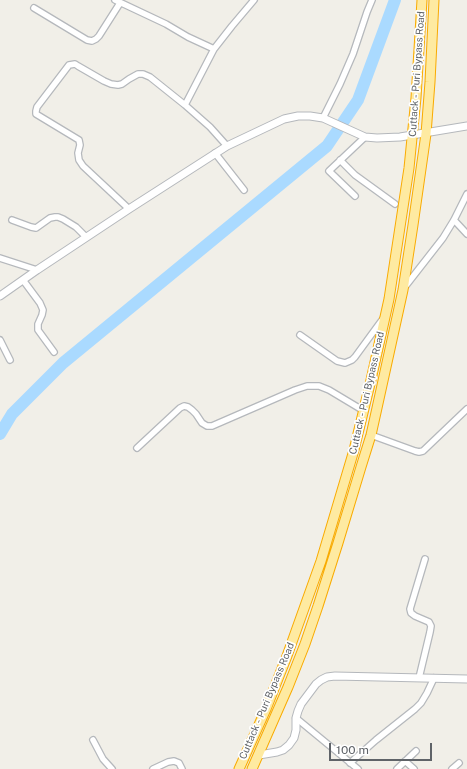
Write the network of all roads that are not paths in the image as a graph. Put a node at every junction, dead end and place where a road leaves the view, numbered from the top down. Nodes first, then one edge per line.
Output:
1 (254, 0) edge
2 (372, 0) edge
3 (422, 0) edge
4 (434, 0) edge
5 (117, 1) edge
6 (34, 8) dead end
7 (214, 49) junction
8 (185, 105) junction
9 (326, 119) junction
10 (467, 126) edge
11 (426, 134) junction
12 (412, 136) junction
13 (365, 137) junction
14 (227, 146) junction
15 (215, 153) junction
16 (340, 160) junction
17 (244, 190) dead end
18 (467, 194) edge
19 (355, 196) dead end
20 (395, 204) dead end
21 (129, 209) junction
22 (12, 220) dead end
23 (454, 220) junction
24 (467, 234) edge
25 (86, 237) junction
26 (0, 258) edge
27 (37, 270) junction
28 (23, 280) junction
29 (403, 290) junction
30 (0, 296) edge
31 (386, 315) junction
32 (300, 335) dead end
33 (0, 340) edge
34 (54, 352) dead end
35 (10, 360) dead end
36 (467, 409) edge
37 (364, 411) junction
38 (371, 435) junction
39 (137, 448) dead end
40 (425, 559) dead end
41 (419, 678) junction
42 (434, 678) junction
43 (467, 679) edge
44 (296, 718) junction
45 (93, 740) dead end
46 (416, 751) dead end
47 (259, 755) junction
48 (405, 761) junction
49 (459, 762) dead end
50 (350, 763) junction
51 (112, 769) edge
52 (153, 769) edge
53 (182, 769) edge
54 (239, 769) edge
55 (252, 769) edge
56 (358, 769) edge
57 (397, 769) edge
58 (414, 769) edge
59 (452, 769) edge

1 - 7 street
2 - 9 street
3 - 12 highway, Cuttack - Puri Bypass Road
4 - 11 highway, Cuttack - Puri Bypass Road
5 - 6 street
5 - 7 street
7 - 8 street
8 - 14 street
8 - 21 street
9 - 13 street
9 - 14 street
10 - 11 street
11 - 12 street
11 - 29 highway, Cuttack - Puri Bypass Road
12 - 13 street
12 - 31 highway, Cuttack - Puri Bypass Road
13 - 16 street
14 - 15 street
15 - 17 street
15 - 21 street
16 - 19 street
16 - 20 street
18 - 23 street
21 - 25 street
22 - 25 street
23 - 24 street
23 - 29 street
25 - 27 street
26 - 27 street
27 - 28 street
28 - 30 street
28 - 34 street
29 - 38 highway, Cuttack - Puri Bypass Road
31 - 32 street
31 - 37 highway, Cuttack - Puri Bypass Road
33 - 35 street
36 - 38 street
37 - 39 street
37 - 54 highway, Cuttack - Puri Bypass Road
38 - 47 highway, Cuttack - Puri Bypass Road
40 - 41 street
41 - 42 street
41 - 44 street
42 - 43 street
42 - 50 street
44 - 47 street
44 - 50 street
45 - 51 street
46 - 48 street
47 - 55 highway, Cuttack - Puri Bypass Road
48 - 57 street
48 - 58 street
49 - 59 street
50 - 56 street
52 - 53 street

